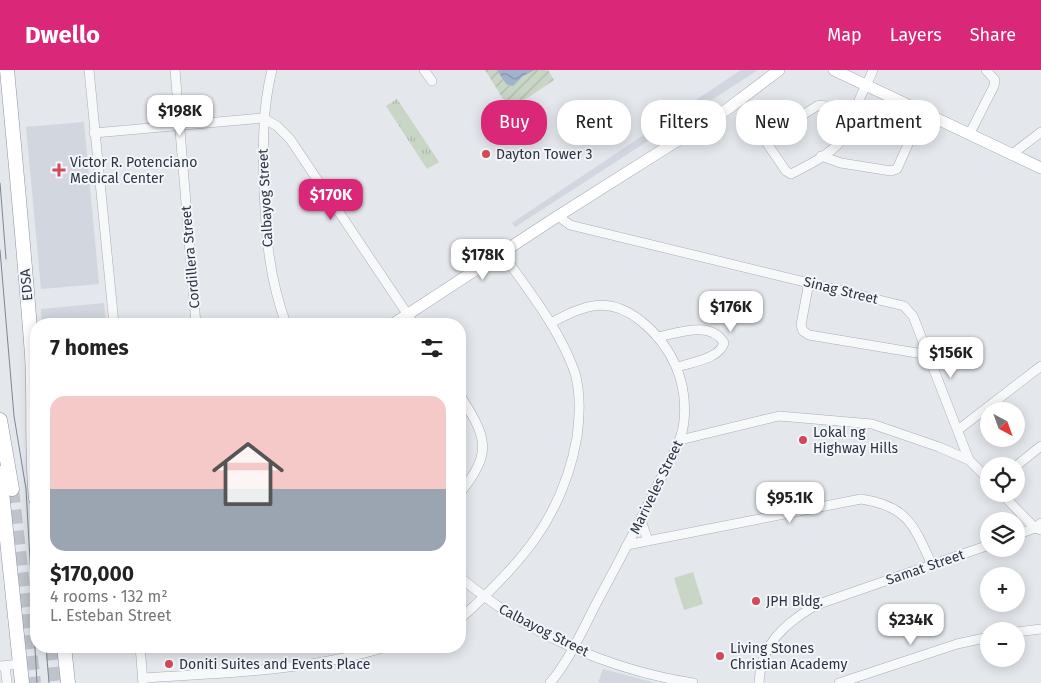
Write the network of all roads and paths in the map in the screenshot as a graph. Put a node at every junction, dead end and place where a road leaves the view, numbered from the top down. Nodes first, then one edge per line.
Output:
1 (7, 70) edge
2 (89, 70) edge
3 (175, 70) edge
4 (272, 70) edge
5 (424, 70) edge
6 (779, 70) edge
7 (834, 70) edge
8 (873, 70) edge
9 (986, 70) edge
10 (432, 81) dead end
11 (868, 85) junction
12 (861, 100) edge
13 (817, 106) edge
14 (263, 118) junction
15 (179, 126) junction
16 (94, 132) junction
17 (1041, 132) edge
18 (970, 133) junction
19 (835, 145) edge
20 (908, 145) edge
21 (1011, 155) junction
22 (821, 156) junction
23 (1041, 168) edge
24 (558, 216) junction
25 (502, 253) junction
26 (809, 282) junction
27 (113, 318) edge
28 (195, 318) edge
29 (284, 318) edge
30 (410, 318) edge
31 (412, 318) edge
32 (551, 324) junction
33 (658, 337) junction
34 (30, 341) edge
35 (929, 355) junction
36 (1041, 366) edge
37 (678, 367) junction
38 (466, 405) edge
39 (0, 420) edge
40 (958, 430) junction
41 (680, 440) junction
42 (1041, 446) edge
43 (1025, 459) edge
44 (969, 460) junction
45 (980, 471) edge
46 (0, 473) edge
47 (466, 484) edge
48 (12, 489) tunnel mouth
49 (1011, 502) edge
50 (640, 520) junction
51 (1039, 527) edge
52 (1025, 532) edge
53 (648, 541) junction
54 (627, 545) junction
55 (980, 548) edge
56 (932, 566) junction
57 (466, 582) edge
58 (484, 598) junction
59 (466, 614) edge
60 (1041, 629) edge
61 (1025, 631) edge
62 (980, 639) edge
63 (573, 648) junction
64 (65, 653) edge
65 (140, 653) edge
66 (356, 653) edge
67 (20, 664) junction
68 (2, 666) edge
69 (142, 681) edge
70 (7, 683) edge
71 (18, 683) edge
72 (22, 683) edge
73 (68, 683) edge
74 (550, 683) edge
75 (693, 683) edge
76 (760, 683) edge
77 (839, 683) edge

1 - 34 highway, EDSA
2 - 16 street
3 - 15 street, Cordillera Street
4 - 14 street, Calbayog Street
5 - 10 street
6 - 24 main road
7 - 11 main road
8 - 11 street
9 - 18 street
11 - 12 street
11 - 18 main road
13 - 22 street
14 - 15 street
14 - 29 street, Calbayog Street
14 - 30 street
15 - 16 street
15 - 28 street, Cordillera Street
16 - 27 street
17 - 21 street
18 - 21 main road
19 - 22 street
20 - 22 street
21 - 23 main road
24 - 25 main road
24 - 26 street, Sinag Street
25 - 31 main road
25 - 32 street
26 - 35 street, Sinag Street
26 - 35 street
32 - 33 street, Mariveles Street
32 - 58 street
33 - 37 street, Mariveles Street
33 - 37 street
35 - 40 street, Sinag Street
36 - 40 street
37 - 41 street, Mariveles Street
38 - 47 street
39 - 48 highway
40 - 44 street, Sinag Street
41 - 44 street
41 - 50 street, Mariveles Street
42 - 43 street
44 - 45 street
46 - 67 highway
49 - 51 street
50 - 53 street
50 - 54 street, Mariveles Street
51 - 52 street
53 - 54 street
53 - 56 street
54 - 63 street, Mariveles Street
55 - 56 street, Samat Street
56 - 76 street, Samat Street
57 - 58 street, Calbayog Street
58 - 59 street
58 - 63 street, Calbayog Street
60 - 61 street
62 - 77 street
63 - 74 street, Mariveles Street
63 - 75 street, Calbayog Street
64 - 73 highway
65 - 69 street
66 - 69 street
67 - 68 street
67 - 72 highway
68 - 70 street
71 - 72 street

